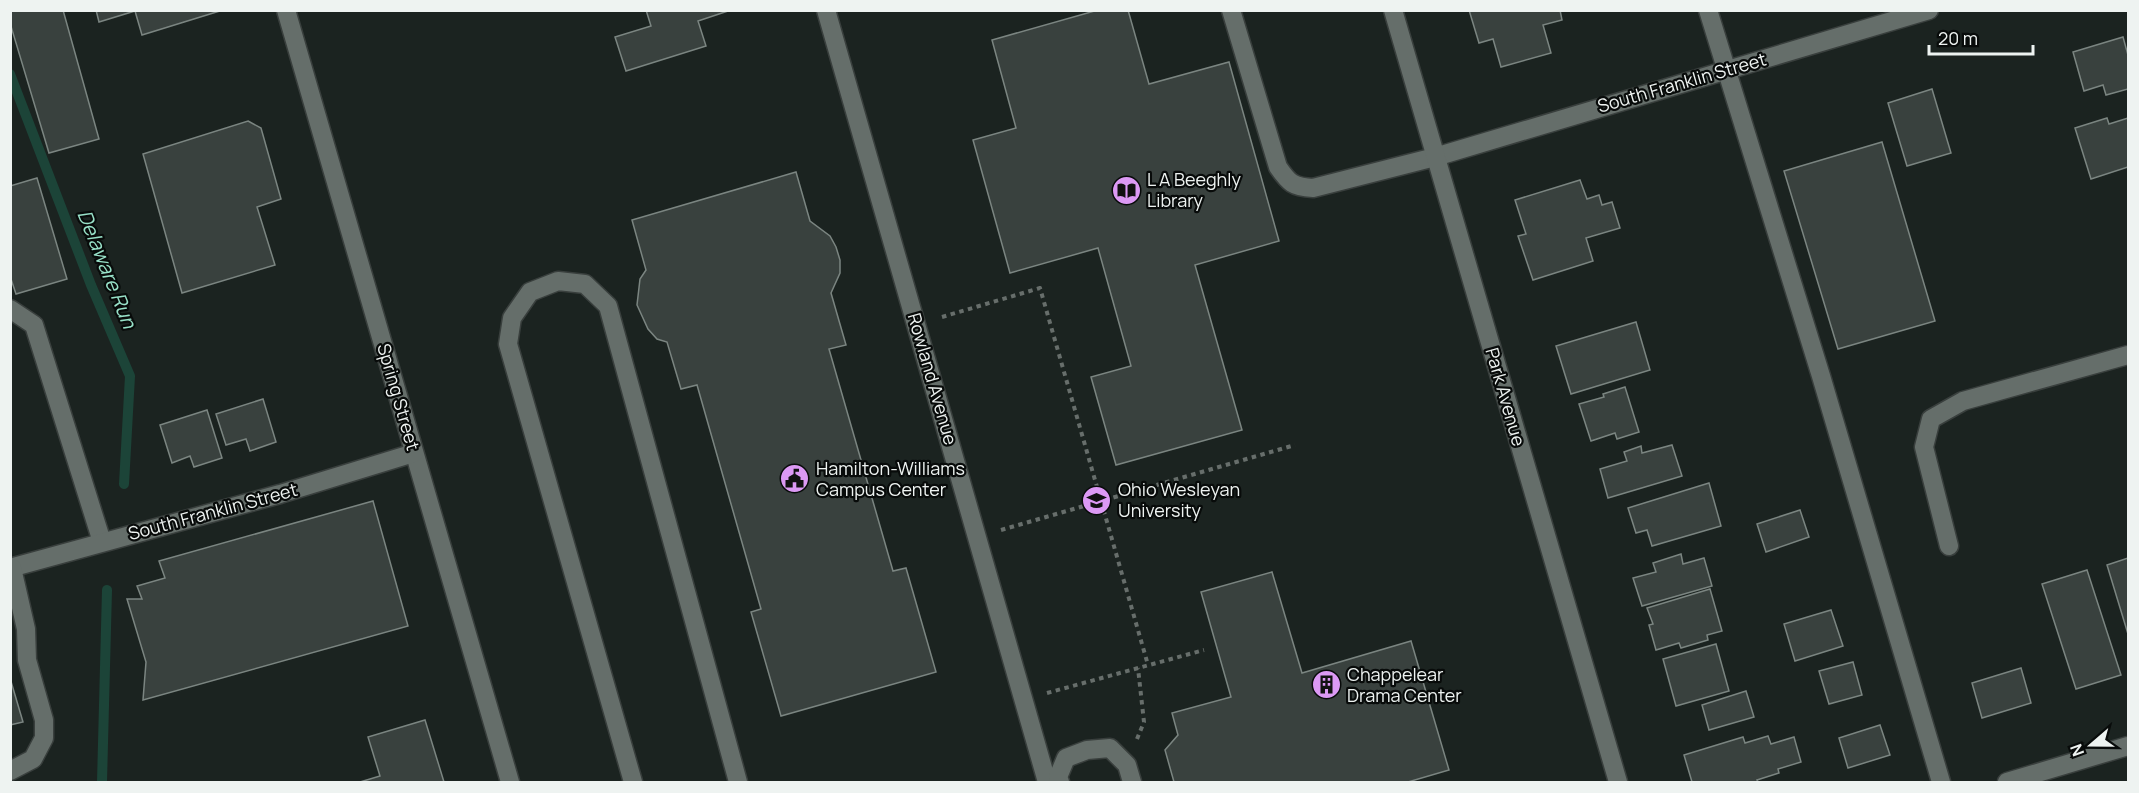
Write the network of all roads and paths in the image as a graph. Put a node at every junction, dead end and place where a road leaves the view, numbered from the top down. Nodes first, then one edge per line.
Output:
1 (286, 10) edge
2 (826, 10) edge
3 (1231, 10) edge
4 (1393, 10) edge
5 (1708, 10) edge
6 (1929, 10) edge
7 (1726, 70) junction
8 (1435, 157) junction
9 (10, 309) edge
10 (916, 324) junction
11 (2128, 355) edge
12 (1295, 445) dead end
13 (414, 453) junction
14 (1101, 501) junction
15 (977, 537) junction
16 (102, 542) junction
17 (1949, 546) dead end
18 (11, 568) edge
19 (1204, 650) dead end
20 (1148, 665) junction
21 (1138, 668) junction
22 (1023, 700) junction
23 (2128, 746) edge
24 (10, 771) edge
25 (1130, 774) edge
26 (510, 783) edge
27 (633, 783) edge
28 (738, 783) edge
29 (1047, 783) edge
30 (1060, 783) edge
31 (1618, 783) edge
32 (1941, 783) edge
33 (2007, 783) edge

1 - 13 street, Spring Street
2 - 10 street, Rowland Avenue
3 - 8 street, South Franklin Street
4 - 8 street, Park Avenue
5 - 7 street
6 - 7 street, South Franklin Street
7 - 8 street, South Franklin Street
7 - 32 street
8 - 31 street, Park Avenue
9 - 16 street
10 - 14 path
10 - 15 street, Rowland Avenue
11 - 17 street
12 - 14 path
13 - 16 street, South Franklin Street
13 - 26 street, Spring Street
14 - 15 path
14 - 20 path
15 - 22 street, Rowland Avenue
16 - 18 street, South Franklin Street
18 - 24 street
19 - 20 path
20 - 21 path
21 - 22 path
21 - 25 path
22 - 29 street, Rowland Avenue
23 - 33 street
25 - 30 street
27 - 28 street

